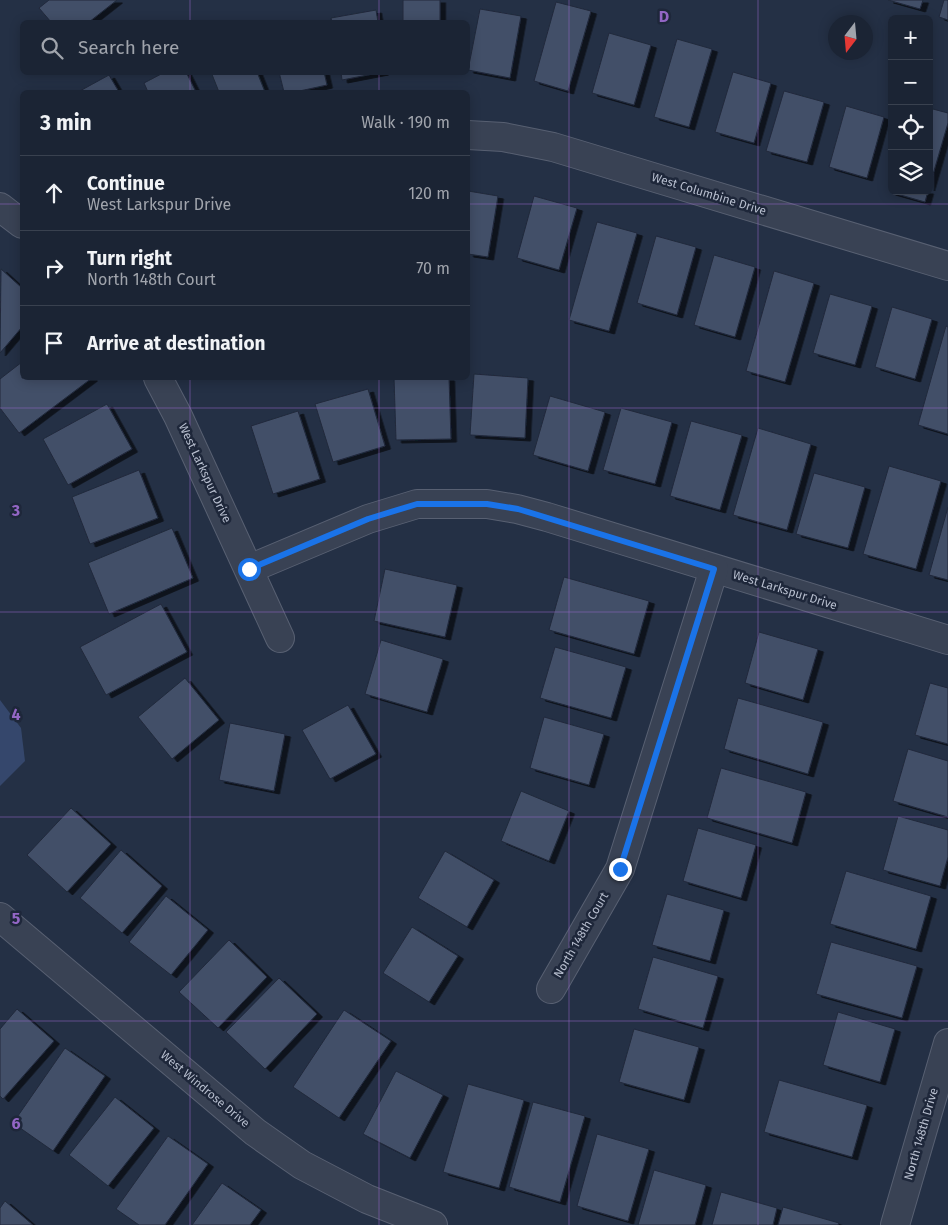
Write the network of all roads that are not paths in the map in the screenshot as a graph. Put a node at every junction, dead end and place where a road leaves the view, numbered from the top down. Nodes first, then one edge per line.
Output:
1 (470, 135) edge
2 (0, 207) edge
3 (20, 222) edge
4 (948, 266) edge
5 (159, 380) edge
6 (249, 569) junction
7 (714, 569) junction
8 (280, 638) dead end
9 (948, 640) edge
10 (0, 917) edge
11 (550, 989) dead end
12 (948, 1043) edge
13 (433, 1225) edge
14 (895, 1225) edge

1 - 4 street, West Columbine Drive
2 - 3 street
5 - 6 street, West Larkspur Drive
6 - 7 street, West Larkspur Drive
6 - 8 street, West Larkspur Drive
7 - 9 street, West Larkspur Drive
7 - 11 street, North 148th Court
10 - 13 street, West Windrose Drive
12 - 14 street, North 148th Drive

